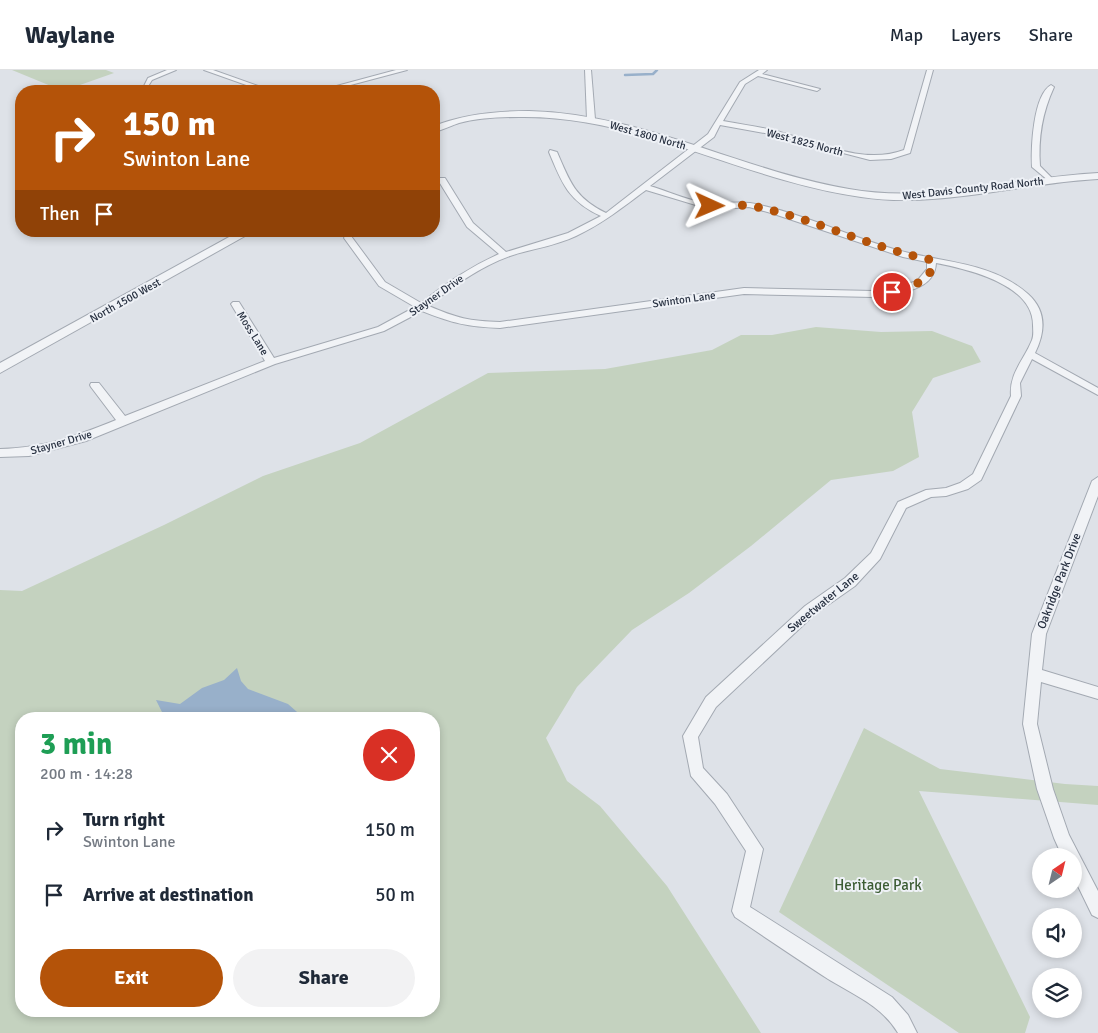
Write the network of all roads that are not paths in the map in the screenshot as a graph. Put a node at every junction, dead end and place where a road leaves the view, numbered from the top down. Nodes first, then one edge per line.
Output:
1 (173, 70) edge
2 (207, 70) edge
3 (371, 70) edge
4 (404, 70) edge
5 (588, 70) edge
6 (764, 70) edge
7 (930, 70) edge
8 (756, 74) junction
9 (382, 76) junction
10 (147, 85) edge
11 (251, 85) edge
12 (346, 85) edge
13 (1051, 88) dead end
14 (817, 89) dead end
15 (591, 119) junction
16 (719, 123) junction
17 (440, 127) edge
18 (694, 148) junction
19 (553, 152) dead end
20 (1098, 176) edge
21 (1049, 179) junction
22 (442, 180) dead end
23 (819, 186) joint
24 (645, 187) junction
25 (607, 216) junction
26 (238, 237) edge
27 (348, 238) dead end
28 (505, 255) junction
29 (932, 260) junction
30 (236, 304) dead end
31 (422, 307) junction
32 (1030, 354) junction
33 (271, 362) junction
34 (0, 369) edge
35 (95, 385) dead end
36 (1098, 392) edge
37 (123, 421) junction
38 (0, 453) edge
39 (1098, 481) edge
40 (1034, 674) junction
41 (1098, 693) edge
42 (1067, 848) edge
43 (1082, 877) edge
44 (1098, 909) edge
45 (908, 1033) edge

1 - 10 street
2 - 11 street
3 - 9 street
4 - 9 street
5 - 15 street
6 - 8 street, Stayner Drive
7 - 16 street, West 1825 North
8 - 14 street
8 - 16 street, Stayner Drive
9 - 12 street
13 - 21 street
15 - 17 street, West 1800 North
15 - 18 street, West 1800 North
16 - 18 street, Stayner Drive
18 - 23 street, West 1800 North
18 - 24 street, Stayner Drive
19 - 25 street
20 - 21 street, West Davis County Road North
21 - 23 street, West Davis County Road North
22 - 28 street
24 - 25 street, Stayner Drive
24 - 29 street, Sweetwater Lane
25 - 28 street, Stayner Drive
26 - 34 street, North 1500 West
27 - 31 street
28 - 31 street, Stayner Drive
29 - 31 street, Swinton Lane
29 - 32 street, Sweetwater Lane
30 - 33 street, Moss Lane
31 - 33 street, Stayner Drive
32 - 36 street
32 - 45 street, Sweetwater Lane
33 - 37 street, Stayner Drive
35 - 37 street
37 - 38 street, Stayner Drive
39 - 40 street, Oakridge Park Drive
40 - 41 street
40 - 42 street, Oakridge Park Drive
43 - 44 street

